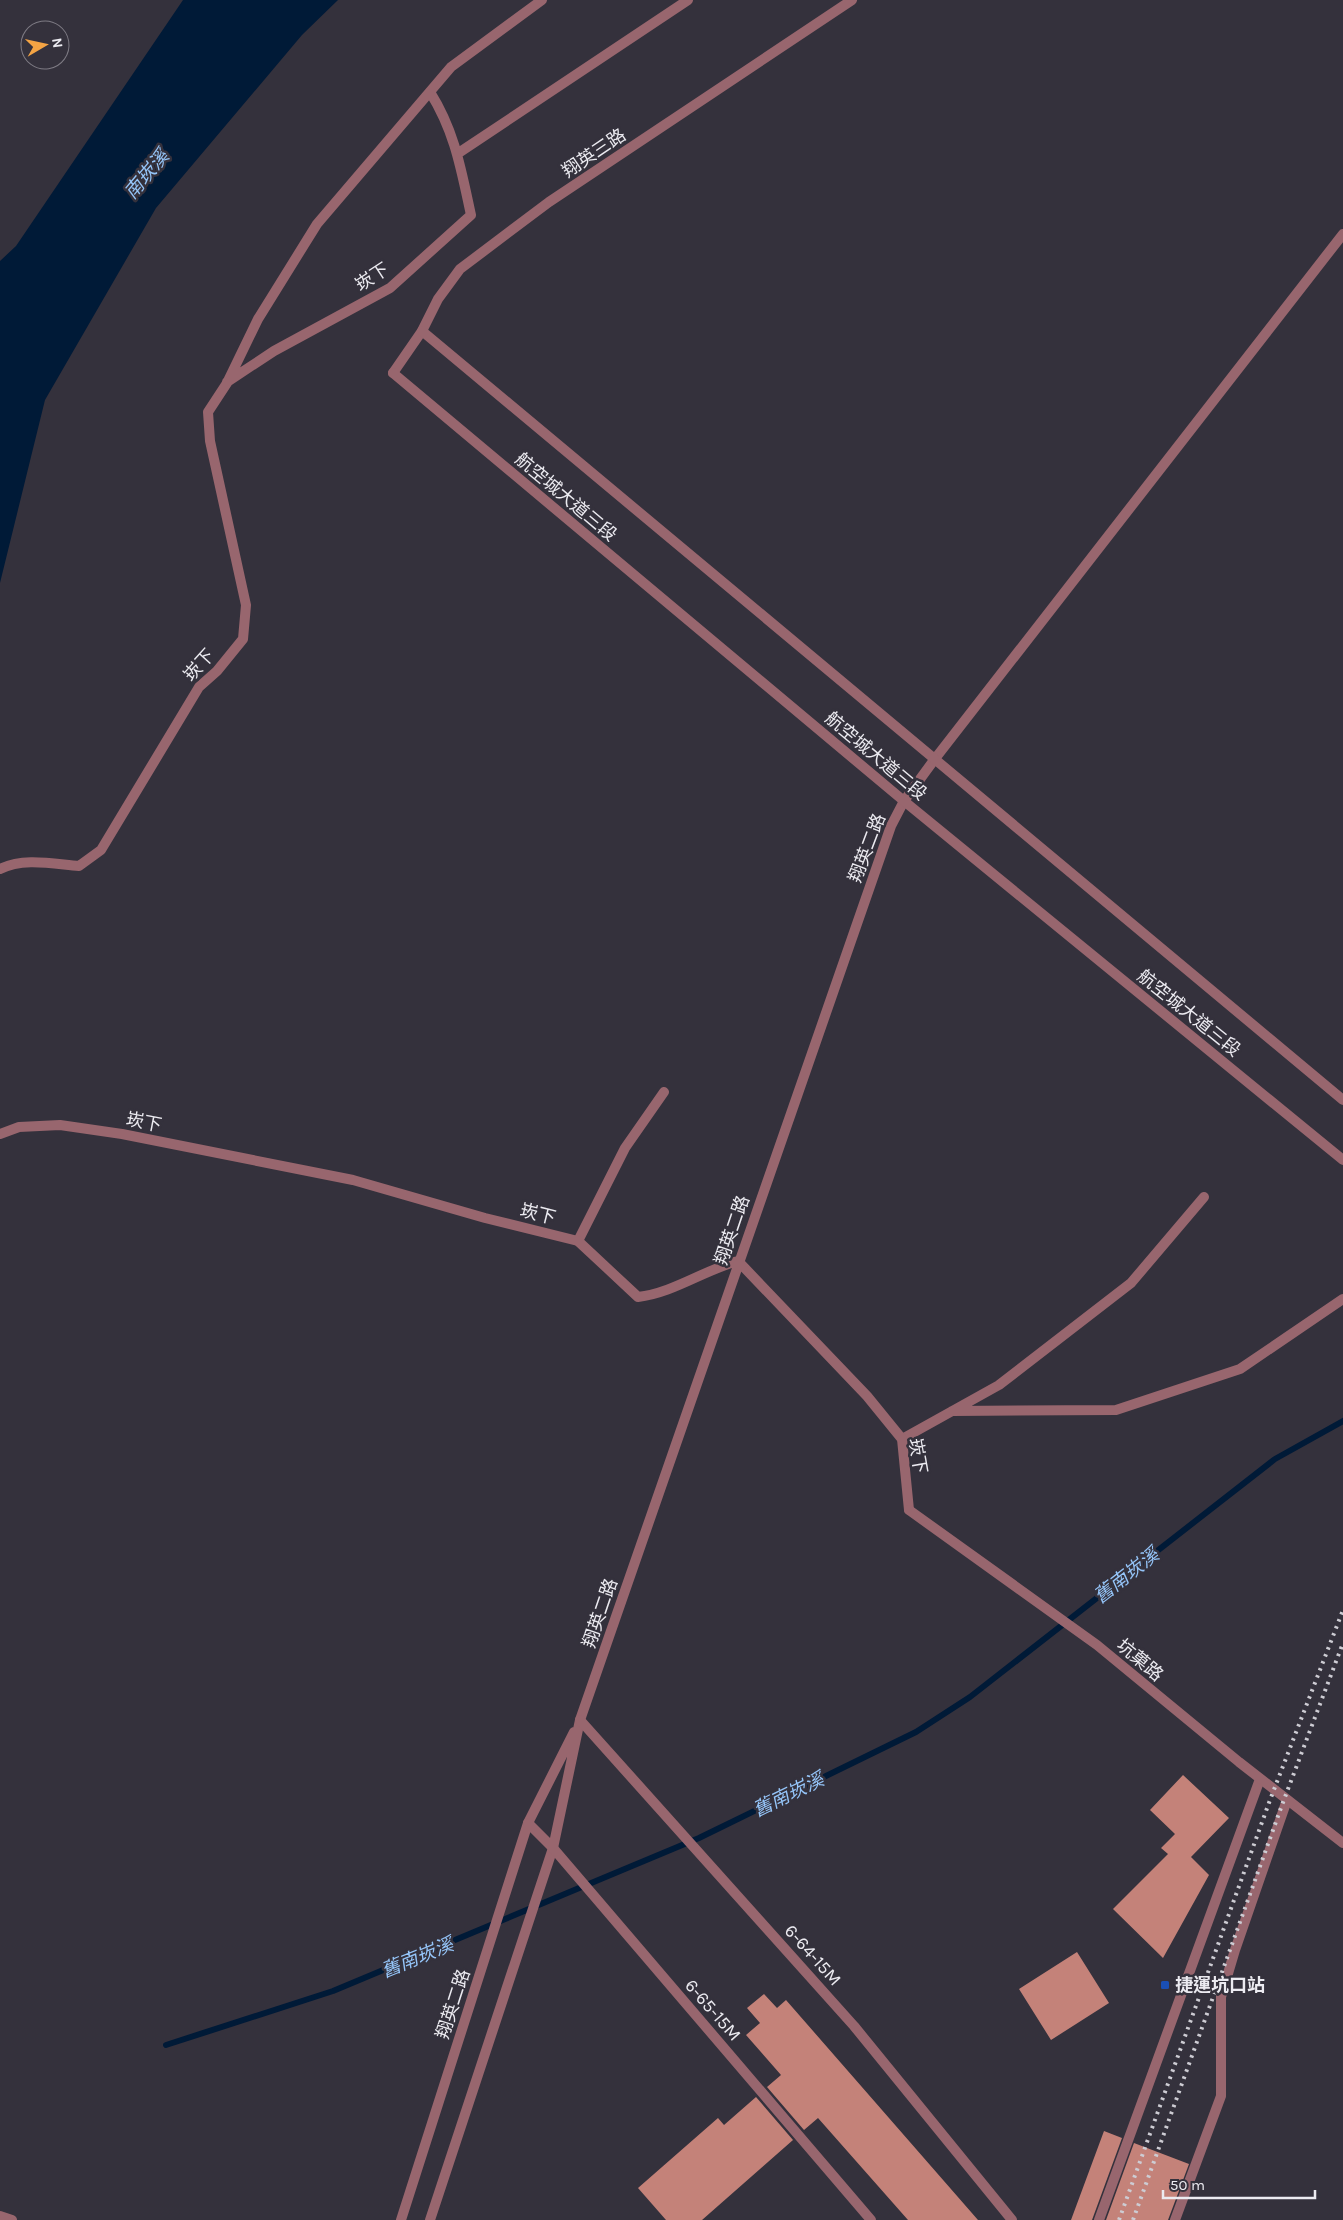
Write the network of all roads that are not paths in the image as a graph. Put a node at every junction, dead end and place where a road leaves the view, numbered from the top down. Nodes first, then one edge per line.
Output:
1 (542, 0) edge
2 (688, 0) edge
3 (852, 0) edge
4 (430, 92) junction
5 (457, 154) junction
6 (1343, 234) edge
7 (422, 331) junction
8 (393, 373) joint
9 (226, 383) junction
10 (934, 760) junction
11 (904, 801) junction
12 (0, 869) edge
13 (664, 1092) dead end
14 (1343, 1100) edge
15 (0, 1134) edge
16 (1343, 1160) edge
17 (1204, 1197) dead end
18 (578, 1241) junction
19 (738, 1262) junction
20 (1343, 1298) edge
21 (952, 1411) junction
22 (902, 1439) junction
23 (909, 1510) joint
24 (580, 1720) junction
25 (1260, 1779) junction
26 (1287, 1800) junction
27 (528, 1823) junction
28 (1343, 1843) edge
29 (553, 1848) junction
30 (0, 2216) edge
31 (12, 2220) edge
32 (401, 2220) edge
33 (430, 2220) edge
34 (872, 2220) edge
35 (1012, 2220) edge
36 (1099, 2220) edge
37 (1175, 2220) edge

1 - 4 street, 崁下
2 - 5 street
3 - 7 street, 翔英三路
4 - 5 street, 崁下
4 - 9 street, 崁下
5 - 9 street, 崁下
6 - 10 street, 翔英二路
7 - 8 street, 翔英三路
7 - 10 street, 航空城大道三段
8 - 11 street, 航空城大道三段
9 - 12 street, 崁下
10 - 11 street, 翔英二路
10 - 14 street, 航空城大道三段
11 - 16 street, 航空城大道三段
11 - 19 street, 翔英二路
13 - 18 street
15 - 18 street, 崁下
17 - 21 street
18 - 19 street, 崁下
19 - 22 street, 崁下
19 - 24 street, 翔英二路
20 - 21 street
21 - 22 street
22 - 23 street, 崁下
23 - 25 street, 坑菓路
24 - 27 street, 翔英二路
24 - 29 street, 翔英二路
24 - 35 street, 6-64-15M
25 - 26 street, 坑菓路
25 - 36 street
26 - 28 street, 坑菓路
26 - 37 street
27 - 29 street, 6-65-15M
27 - 32 street, 翔英二路
29 - 33 street, 翔英二路
29 - 34 street, 6-65-15M
30 - 31 street

